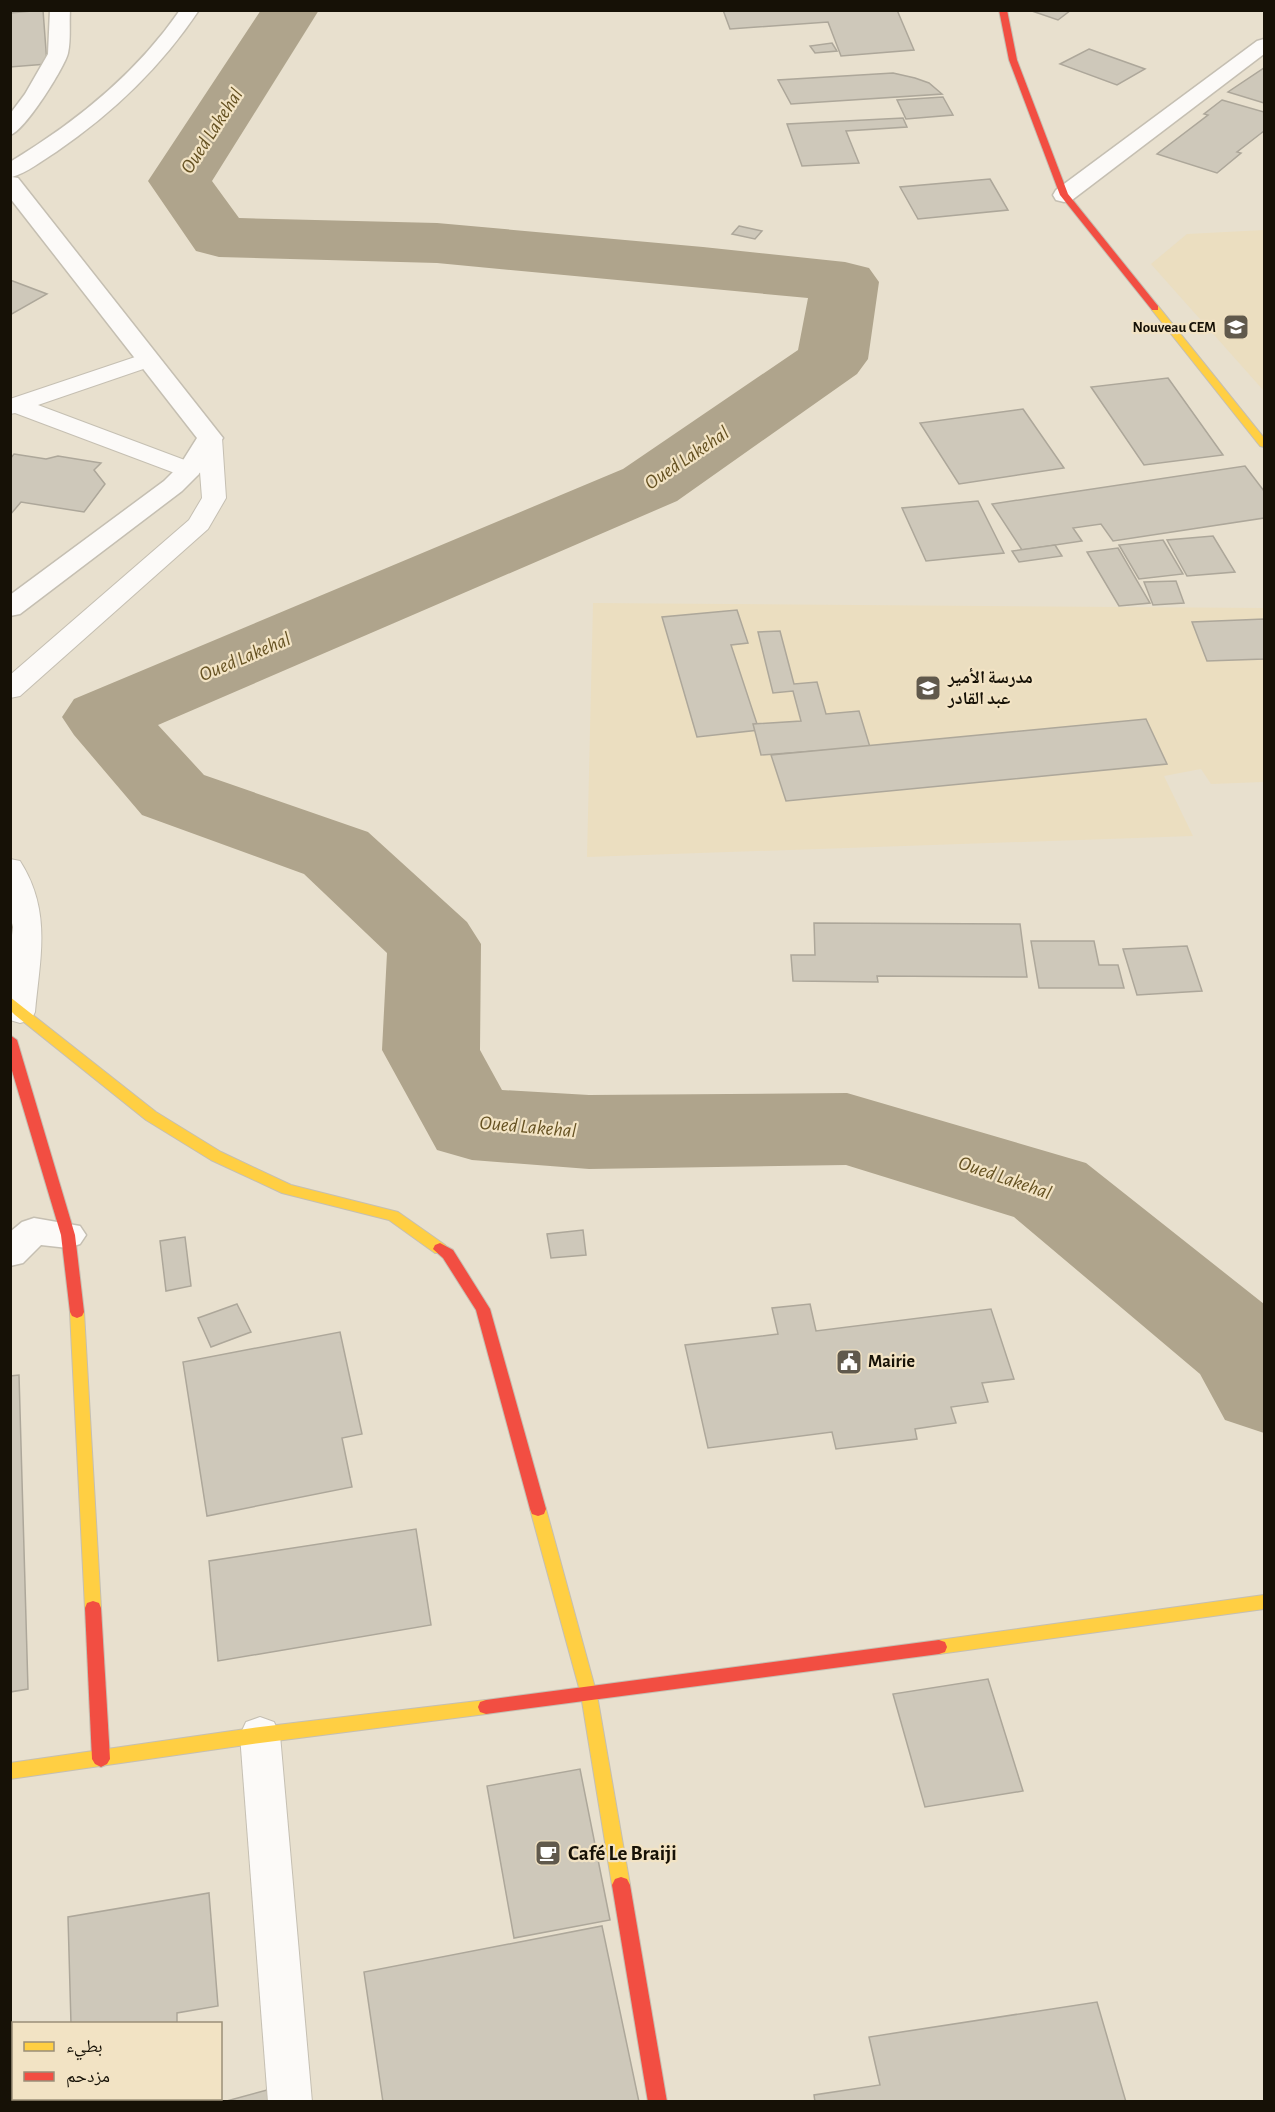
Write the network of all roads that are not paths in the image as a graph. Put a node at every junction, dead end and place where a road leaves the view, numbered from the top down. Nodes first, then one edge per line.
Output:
1 (60, 10) edge
2 (190, 10) edge
3 (1003, 10) edge
4 (1264, 45) edge
5 (10, 129) edge
6 (10, 171) edge
7 (10, 183) edge
8 (1064, 195) junction
9 (147, 360) junction
10 (13, 406) edge
11 (210, 438) junction
12 (1264, 444) edge
13 (189, 470) junction
14 (10, 608) edge
15 (10, 690) edge
16 (10, 868) edge
17 (15, 1006) edge
18 (10, 1040) edge
19 (18, 1235) edge
20 (68, 1235) junction
21 (1264, 1602) edge
22 (589, 1695) junction
23 (260, 1735) junction
24 (101, 1759) junction
25 (10, 1771) edge
26 (290, 2102) edge
27 (658, 2102) edge

1 - 5 street
2 - 6 street
3 - 8 main road
4 - 8 street
7 - 9 street
8 - 12 main road
9 - 10 lane
9 - 11 street
10 - 13 lane
11 - 13 street
11 - 15 lane
13 - 14 street
16 - 17 lane
17 - 22 main road
18 - 20 main road
19 - 20 street
20 - 24 main road
21 - 22 main road
22 - 23 main road
22 - 27 main road
23 - 24 main road
23 - 26 lane
24 - 25 main road

